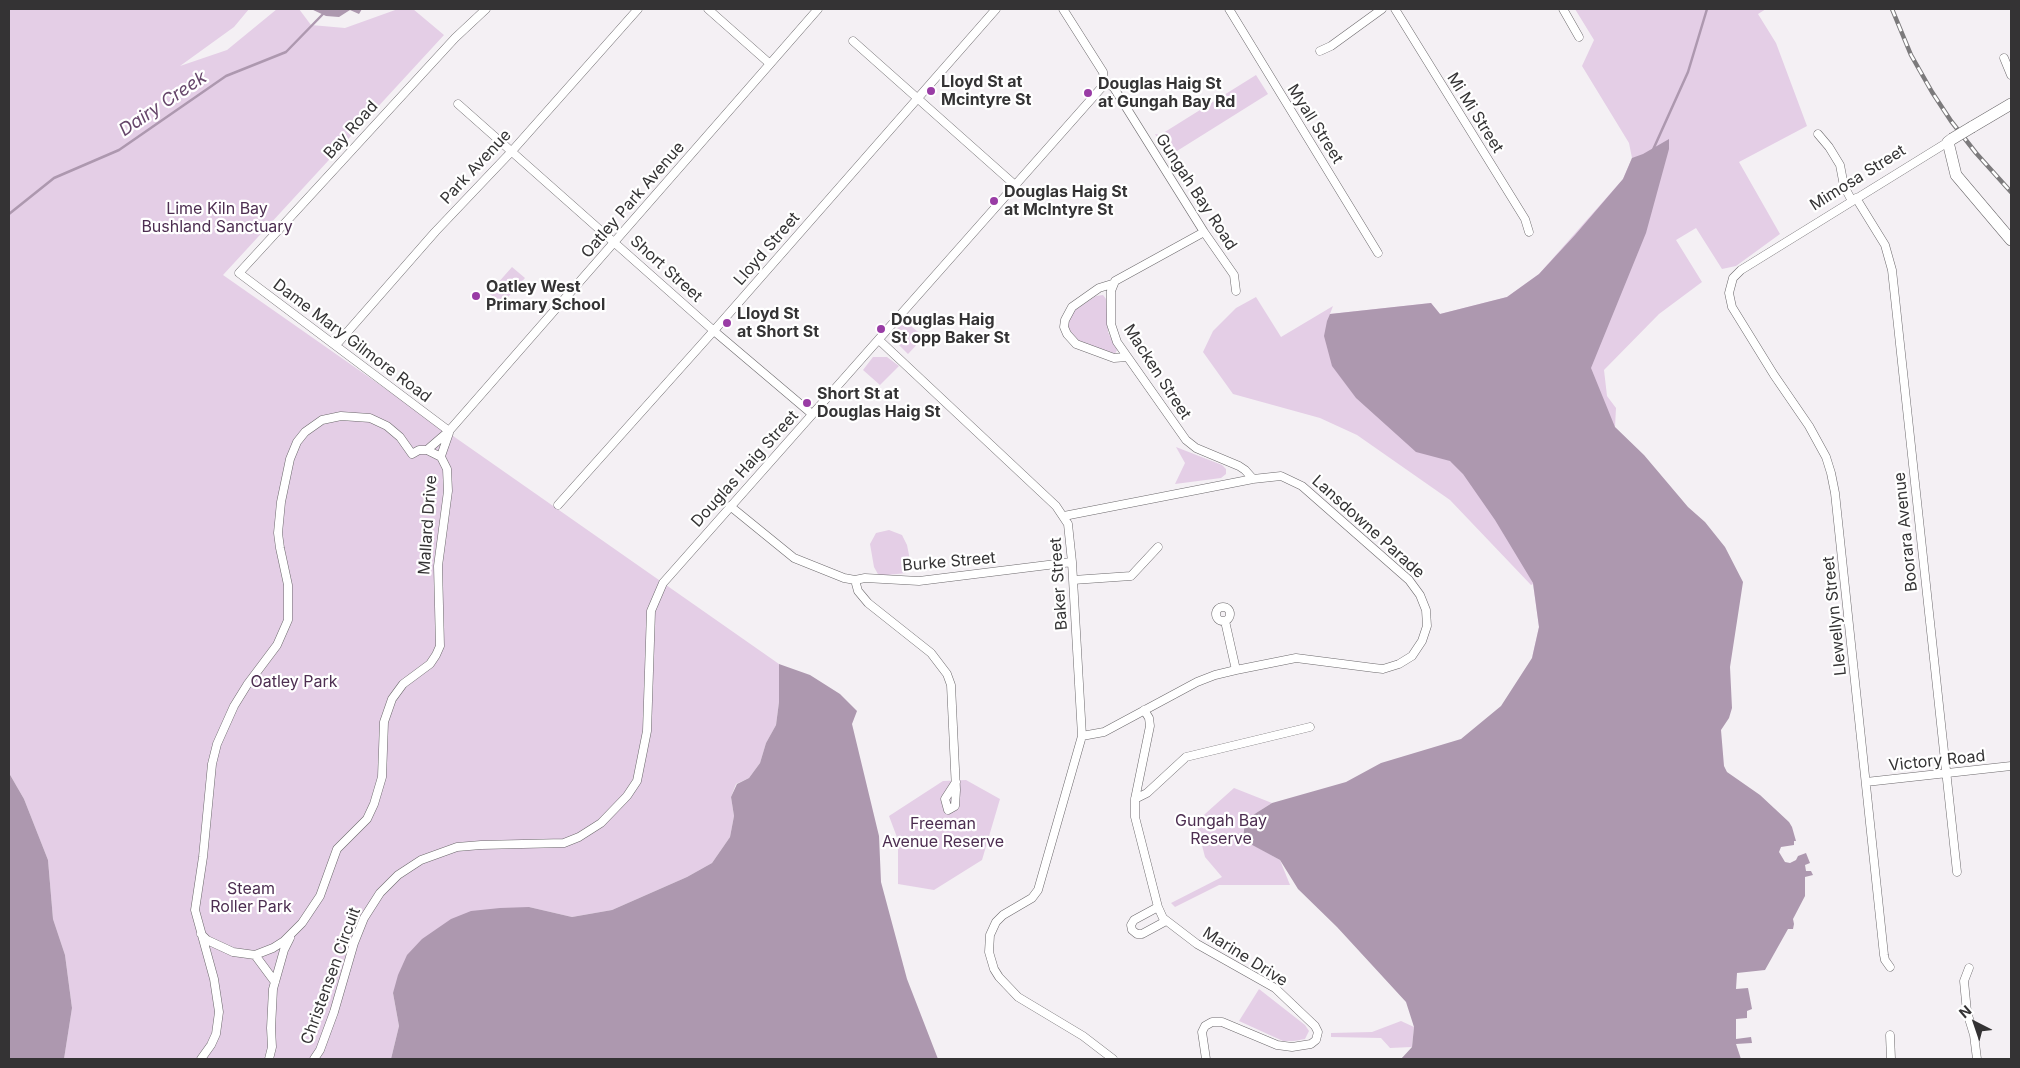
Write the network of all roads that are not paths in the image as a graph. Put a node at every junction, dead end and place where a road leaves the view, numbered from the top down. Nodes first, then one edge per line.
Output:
1 (486, 9) edge
2 (638, 9) edge
3 (708, 9) edge
4 (818, 9) edge
5 (996, 9) edge
6 (1063, 9) edge
7 (1228, 9) edge
8 (1382, 9) edge
9 (1395, 9) edge
10 (1563, 9) edge
11 (1579, 37) dead end
12 (853, 41) dead end
13 (1320, 51) dead end
14 (2004, 58) dead end
15 (769, 63) junction
16 (2011, 75) edge
17 (1104, 80) junction
18 (918, 98) junction
19 (458, 104) dead end
20 (2011, 104) edge
21 (1818, 134) dead end
22 (1950, 141) junction
23 (512, 151) junction
24 (1015, 185) junction
25 (1854, 199) junction
26 (1204, 232) junction
27 (1529, 232) dead end
28 (2011, 240) edge
29 (615, 242) junction
30 (1378, 253) dead end
31 (239, 273) joint
32 (1112, 284) junction
33 (1730, 288) joint
34 (1236, 291) dead end
35 (714, 331) junction
36 (879, 340) junction
37 (336, 345) junction
38 (1127, 357) junction
39 (812, 414) junction
40 (449, 431) junction
41 (427, 450) junction
42 (441, 456) junction
43 (1253, 479) junction
44 (558, 505) dead end
45 (730, 506) junction
46 (1064, 516) junction
47 (1158, 547) dead end
48 (1072, 562) junction
49 (855, 580) junction
50 (1073, 580) junction
51 (663, 583) joint
52 (1225, 621) dead end
53 (1236, 670) junction
54 (1144, 710) junction
55 (1310, 727) dead end
56 (1082, 736) junction
57 (2011, 766) edge
58 (1947, 773) junction
59 (956, 782) dead end
60 (1866, 782) junction
61 (1135, 799) junction
62 (1958, 872) dead end
63 (1158, 907) junction
64 (1166, 921) junction
65 (202, 934) junction
66 (292, 934) junction
67 (255, 955) junction
68 (1890, 967) dead end
69 (1969, 968) dead end
70 (275, 982) junction
71 (1890, 1034) dead end
72 (200, 1059) edge
73 (269, 1059) edge
74 (314, 1059) edge
75 (1113, 1059) edge
76 (1206, 1059) edge
77 (1891, 1059) edge
78 (1977, 1059) edge

1 - 31 street, Bay Road
2 - 23 street, Park Avenue
3 - 15 street
4 - 15 street, Oatley Park Avenue
5 - 18 street, Lloyd Street
6 - 17 street, Gungah Bay Road
7 - 30 street, Myall Street
8 - 13 street
9 - 27 street, Mi Mi Street
10 - 11 street
12 - 18 street
14 - 16 street
15 - 29 street, Oatley Park Avenue
17 - 24 street, Douglas Haig Street
17 - 26 street, Gungah Bay Road
18 - 24 street
18 - 35 street, Lloyd Street
19 - 23 street, Short Street
20 - 22 street, Mimosa Street, bridge
21 - 25 street, Boorara Avenue
22 - 25 street, Mimosa Street
22 - 28 street
23 - 29 street, Short Street
23 - 37 street, Park Avenue
24 - 36 street, Douglas Haig Street
25 - 33 street, Mimosa Street
25 - 58 street, Boorara Avenue
26 - 32 street
26 - 34 street, Gungah Bay Road
29 - 35 street, Short Street
29 - 40 street, Oatley Park Avenue
31 - 37 street, Dame Mary Gilmore Road
32 - 38 street, Macken Street
32 - 38 street
33 - 60 street, Llewellyn Street
35 - 39 street, Short Street
35 - 44 street, Lloyd Street
36 - 39 street, Douglas Haig Street
36 - 46 street, Baker Street
37 - 40 street, Dame Mary Gilmore Road
38 - 43 street, Macken Street
39 - 45 street, Douglas Haig Street
40 - 41 street
40 - 42 street, Mallard Drive
41 - 42 street, Mallard Drive
41 - 65 street, Mallard Drive
42 - 66 street, Mallard Drive
43 - 46 street, Lansdowne Parade
43 - 53 street, Lansdowne Parade
45 - 49 street, Burke Street
45 - 51 street, Douglas Haig Street
46 - 48 street, Baker Street
47 - 50 street
48 - 49 street, Burke Street
48 - 50 street, Baker Street
49 - 59 street
50 - 56 street, Baker Street
51 - 74 street, Christensen Circuit
52 - 53 street
53 - 54 street, Lansdowne Parade
54 - 56 street, Lansdowne Parade
54 - 61 street, Marine Drive
55 - 61 street
56 - 75 street, Baker Street
57 - 58 street, Victory Road
58 - 60 street, Victory Road
58 - 62 street, Boorara Avenue
60 - 68 street, Llewellyn Street
61 - 63 street, Marine Drive
63 - 64 street, Marine Drive
63 - 64 street
64 - 76 street, Marine Drive
65 - 67 street
65 - 72 street
66 - 67 street
66 - 70 street
67 - 70 street
69 - 78 street
70 - 73 street
71 - 77 street

